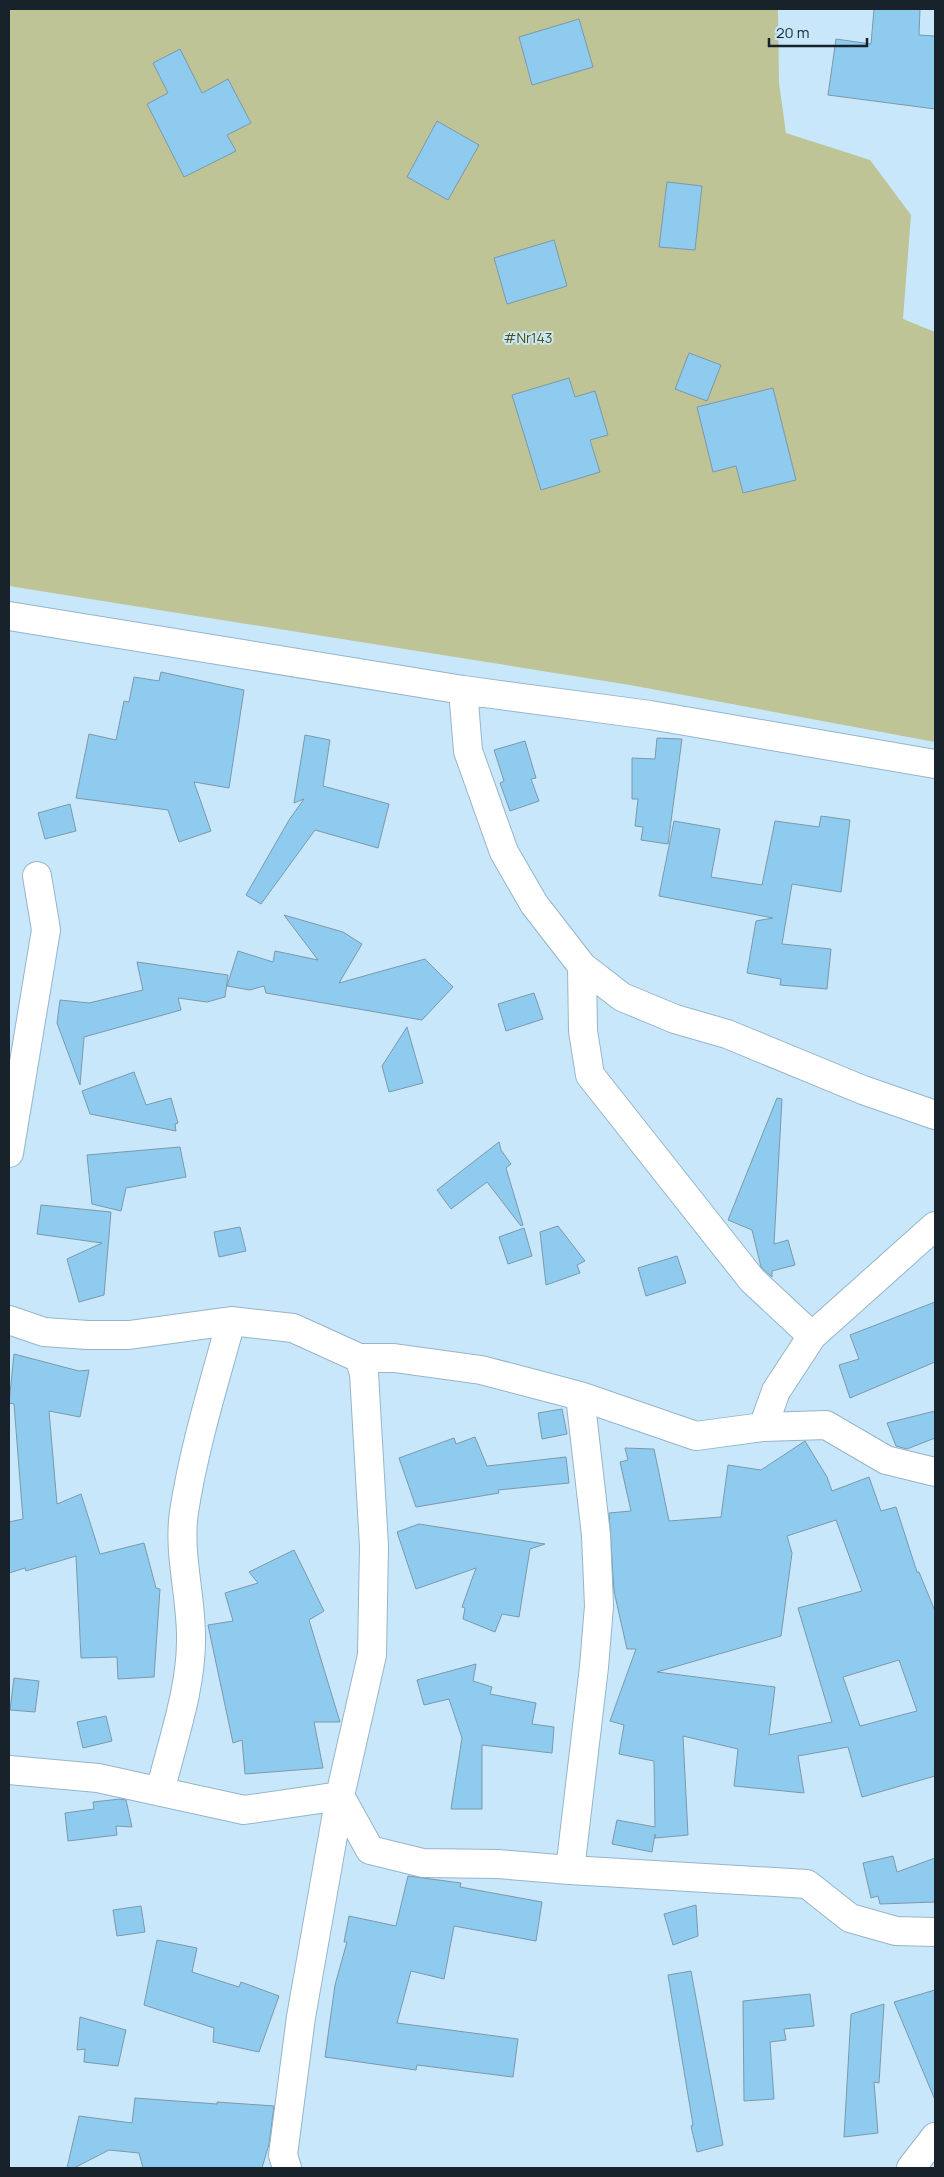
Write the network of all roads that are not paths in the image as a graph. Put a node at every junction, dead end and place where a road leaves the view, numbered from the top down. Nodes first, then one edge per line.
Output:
1 (9, 616) edge
2 (463, 690) junction
3 (935, 764) edge
4 (36, 876) dead end
5 (582, 966) junction
6 (935, 1115) edge
7 (9, 1153) edge
8 (935, 1226) edge
9 (9, 1320) edge
10 (231, 1321) junction
11 (812, 1336) junction
12 (359, 1358) junction
13 (580, 1396) junction
14 (764, 1427) junction
15 (935, 1472) edge
16 (9, 1770) edge
17 (160, 1792) junction
18 (340, 1796) junction
19 (570, 1870) junction
20 (935, 1932) edge
21 (935, 2138) edge
22 (287, 2168) edge
23 (910, 2168) edge

1 - 2 street
2 - 3 street
2 - 5 street
4 - 7 street
5 - 6 street
5 - 11 street
8 - 11 street
9 - 10 street
10 - 12 street
10 - 17 street
11 - 14 street
12 - 13 street
12 - 18 street
13 - 14 street
13 - 19 street
14 - 15 street
16 - 17 street
17 - 18 street
18 - 19 street
18 - 22 street
19 - 20 street
21 - 23 street

